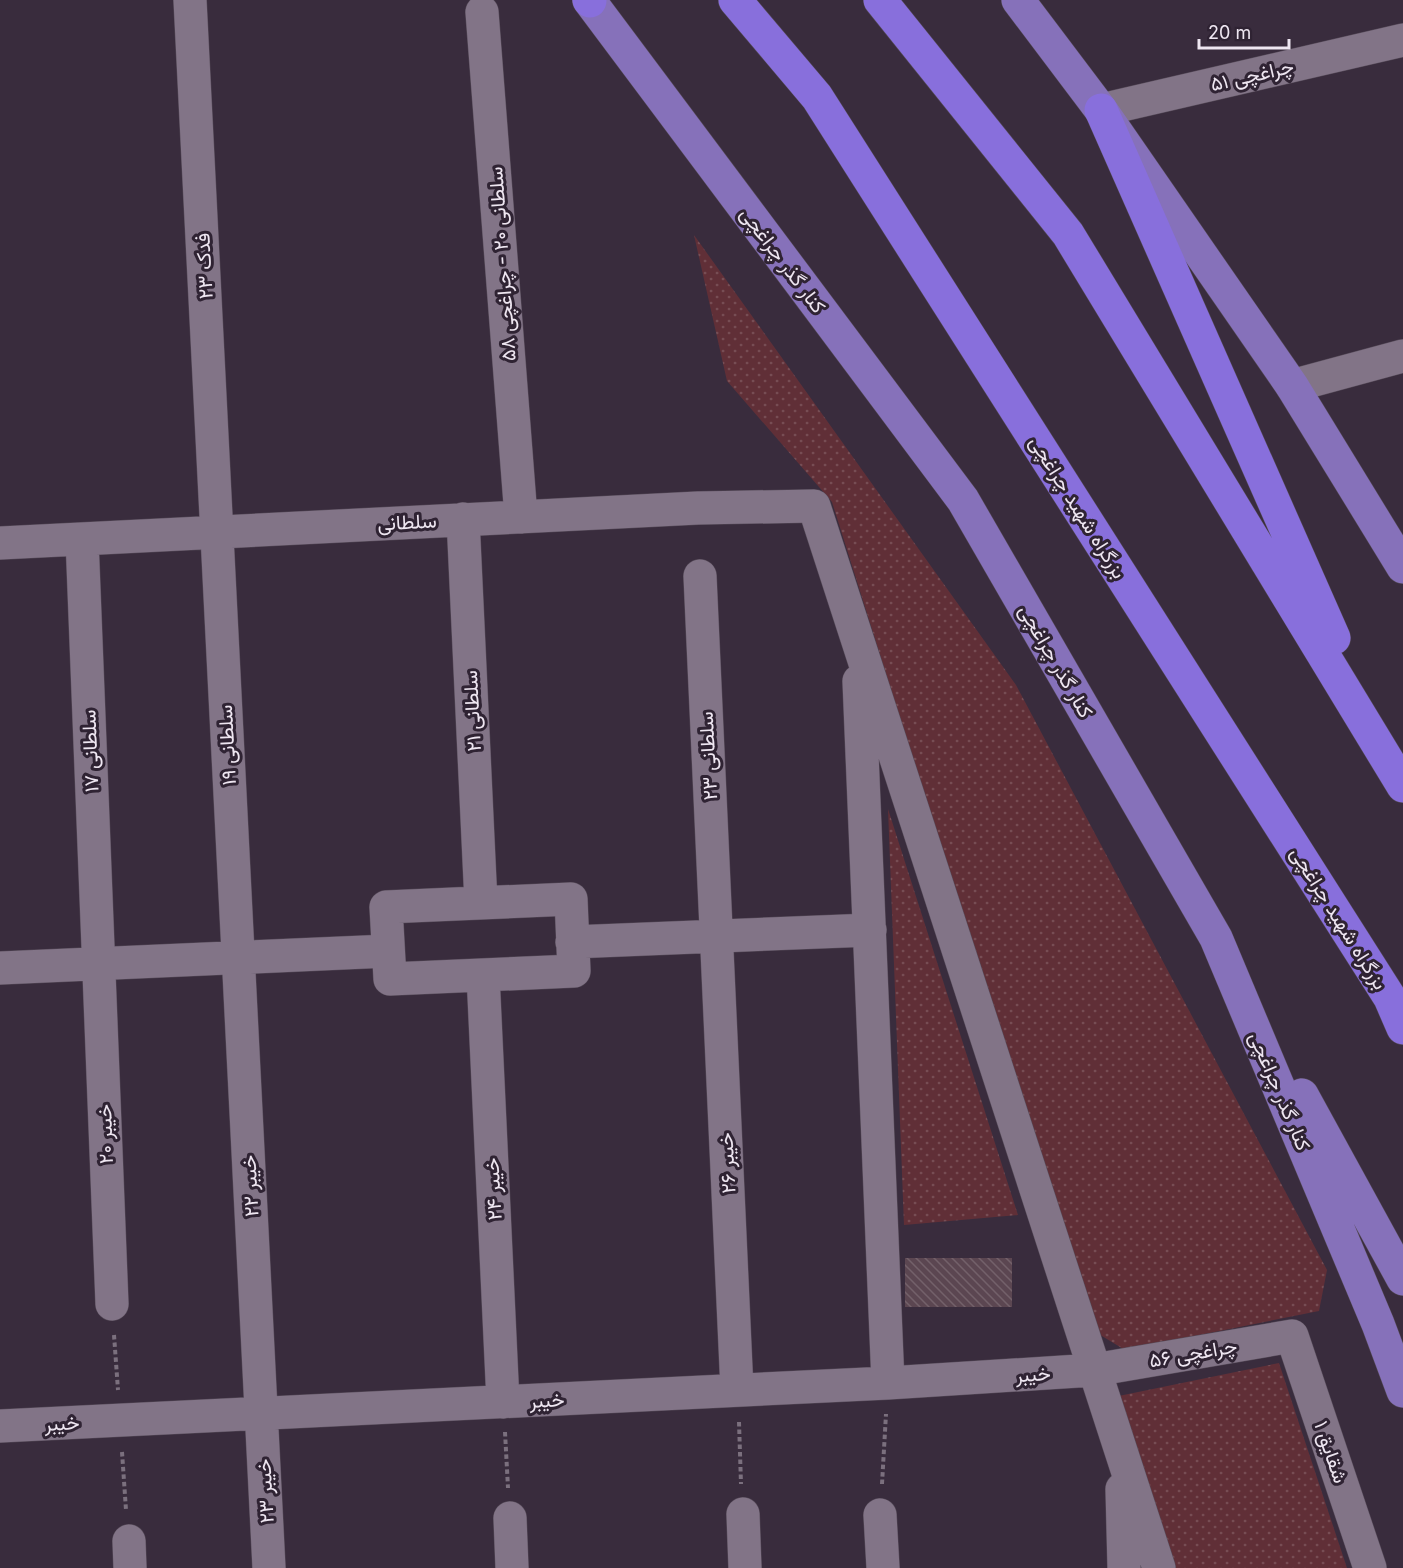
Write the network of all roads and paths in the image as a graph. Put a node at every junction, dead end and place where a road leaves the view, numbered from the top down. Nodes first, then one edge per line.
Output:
1 (190, 0) edge
2 (589, 0) edge
3 (735, 0) edge
4 (879, 0) edge
5 (1018, 0) edge
6 (482, 12) dead end
7 (1403, 40) edge
8 (1101, 110) junction
9 (1403, 356) edge
10 (1292, 386) junction
11 (521, 517) junction
12 (463, 519) junction
13 (217, 532) junction
14 (82, 539) junction
15 (0, 543) edge
16 (1403, 567) edge
17 (700, 576) dead end
18 (858, 640) junction
19 (1396, 773) edge
20 (481, 903) junction
21 (870, 930) junction
22 (717, 936) junction
23 (1216, 938) junction
24 (573, 942) junction
25 (388, 951) junction
26 (238, 957) junction
27 (98, 963) junction
28 (0, 968) edge
29 (483, 975) junction
30 (1403, 1028) edge
31 (1403, 1279) edge
32 (112, 1304) dead end
33 (1292, 1336) joint
34 (1094, 1370) junction
35 (888, 1383) junction
36 (737, 1390) junction
37 (1403, 1391) edge
38 (504, 1402) junction
39 (261, 1414) junction
40 (0, 1426) edge
41 (1121, 1454) junction
42 (743, 1514) joint
43 (880, 1515) joint
44 (510, 1518) joint
45 (269, 1568) edge
46 (512, 1568) edge
47 (745, 1568) edge
48 (883, 1568) edge
49 (1124, 1568) edge
50 (1159, 1568) edge
51 (1370, 1568) edge

1 - 13 street, فدک ۲۳
2 - 23 main road, کنار گذر چراغچی
3 - 30 highway, بزرگراه شهید چراغچی
4 - 19 highway
5 - 8 main road
6 - 11 street, سلطانی ۲۰ - چراغچی ۵۸
7 - 8 street, چراغچی ۵۱
8 - 10 main road
8 - 19 highway
9 - 10 street
10 - 16 main road
11 - 12 street, سلطانی
11 - 18 street, سلطانی
12 - 13 street, سلطانی
12 - 20 street, سلطانی ۲۱
13 - 14 street, سلطانی
13 - 26 street, سلطانی ۱۹
14 - 15 street, سلطانی
14 - 27 street, سلطانی ۱۷
17 - 22 street, سلطانی ۲۳
18 - 21 street
18 - 34 street
20 - 24 street
20 - 25 street
21 - 22 street
21 - 35 street
22 - 24 street
22 - 36 street, خیبر ۲۶
23 - 31 main road
23 - 37 main road, کنار گذر چراغچی
24 - 29 street
25 - 26 street
25 - 29 street
26 - 27 street
26 - 39 street, خیبر ۲۲
27 - 28 street
27 - 32 street, خیبر ۲۰
29 - 38 street, خیبر ۲۴
33 - 34 street, چراغچی ۵۶
33 - 51 street, شقایق ۱
34 - 35 street, خیبر
34 - 41 street
35 - 36 street, خیبر
35 - 43 path
36 - 38 street, خیبر
36 - 42 path
38 - 39 street, خیبر
38 - 44 path
39 - 40 street, خیبر
39 - 45 street, خیبر ۲۳
41 - 49 street
41 - 50 street
42 - 47 street
43 - 48 street
44 - 46 street

